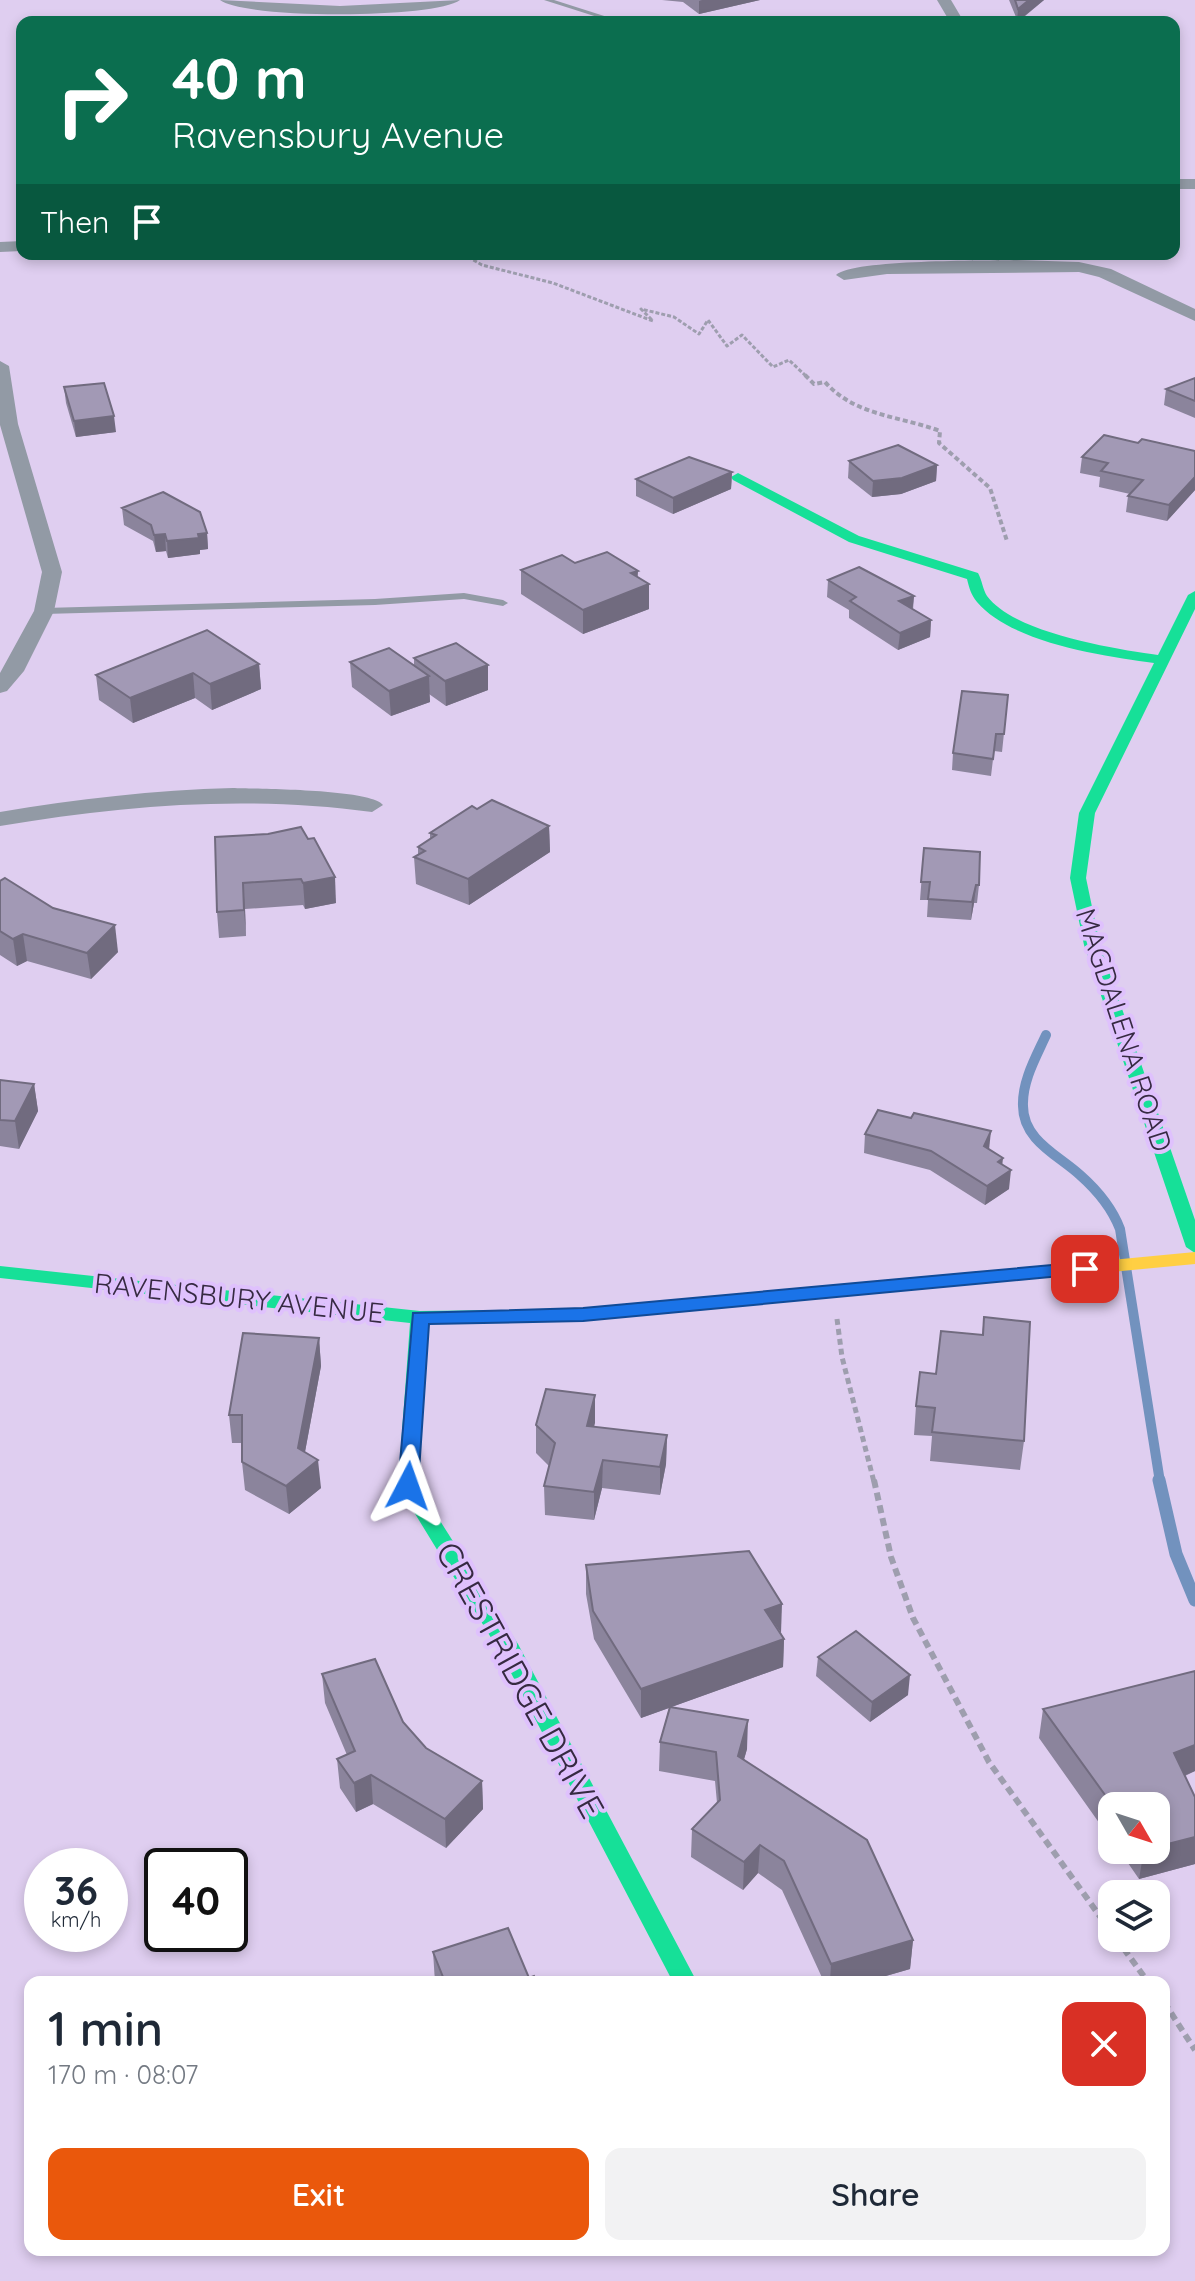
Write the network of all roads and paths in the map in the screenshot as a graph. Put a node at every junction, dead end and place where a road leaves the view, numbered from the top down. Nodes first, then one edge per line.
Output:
1 (227, 0) edge
2 (342, 0) edge
3 (453, 0) edge
4 (547, 0) edge
5 (311, 12) junction
6 (600, 16) edge
7 (473, 260) edge
8 (844, 275) dead end
9 (1195, 316) edge
10 (0, 366) edge
11 (738, 477) dead end
12 (1007, 541) dead end
13 (1195, 595) edge
14 (503, 603) dead end
15 (44, 611) junction
16 (1162, 660) junction
17 (0, 687) edge
18 (372, 805) dead end
19 (0, 819) edge
20 (1195, 1247) edge
21 (1195, 1258) edge
22 (0, 1272) edge
23 (834, 1292) junction
24 (420, 1318) junction
25 (1098, 1914) edge
26 (1126, 1952) edge
27 (682, 1976) edge
28 (1144, 1976) edge
29 (1170, 2011) edge
30 (1195, 2050) edge

1 - 5 street
2 - 5 street
3 - 5 street
4 - 6 lane
7 - 12 path
8 - 9 street
10 - 15 street
11 - 16 street
13 - 16 street, MAGDALENA ROAD
14 - 15 lane
15 - 17 street
16 - 20 street, MAGDALENA ROAD
18 - 19 street
21 - 23 street, RAVENSBURY AVENUE
22 - 24 street, RAVENSBURY AVENUE
23 - 24 street, RAVENSBURY AVENUE
23 - 25 path
24 - 27 street, CRESTRIDGE DRIVE
26 - 28 path
29 - 30 path

